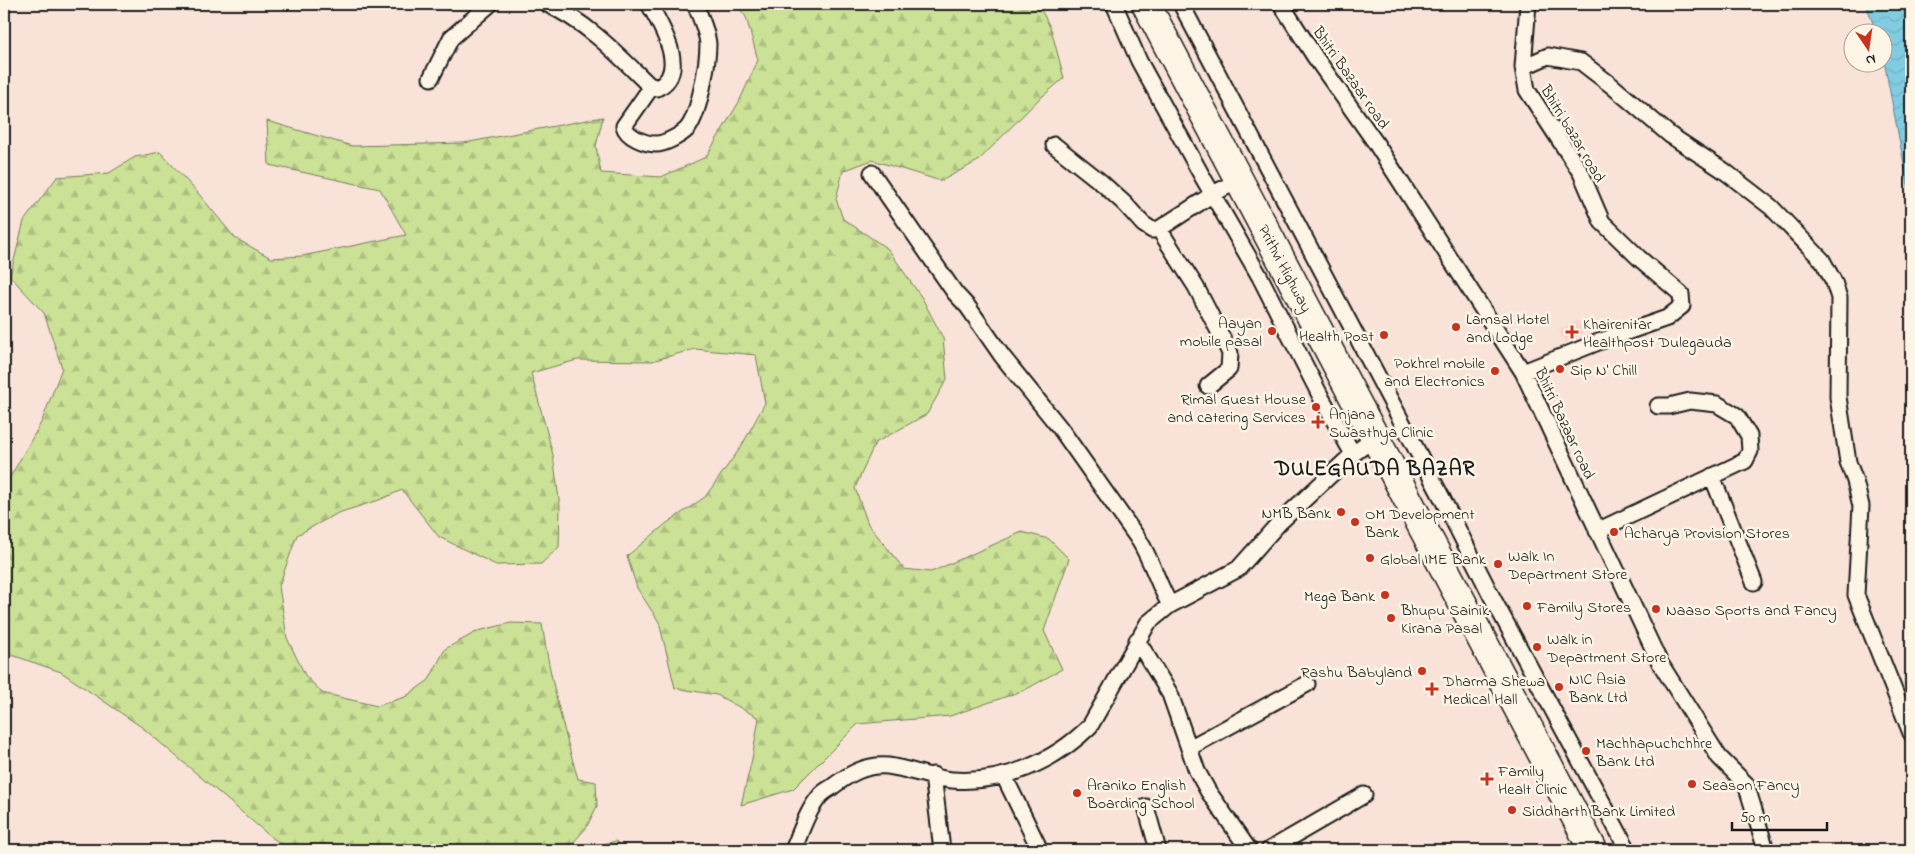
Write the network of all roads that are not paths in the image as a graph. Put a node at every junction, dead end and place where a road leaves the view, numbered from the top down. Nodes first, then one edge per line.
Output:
1 (490, 4) edge
2 (547, 4) edge
3 (649, 4) edge
4 (695, 4) edge
5 (1114, 4) edge
6 (1146, 4) edge
7 (1181, 4) edge
8 (1281, 4) edge
9 (1528, 4) edge
10 (1523, 67) junction
11 (430, 78) dead end
12 (652, 86) junction
13 (1054, 145) dead end
14 (872, 173) dead end
15 (1239, 180) junction
16 (1213, 194) junction
17 (1159, 229) junction
18 (1523, 372) junction
19 (1208, 386) dead end
20 (1658, 406) dead end
21 (1375, 438) junction
22 (1353, 454) junction
23 (1712, 476) junction
24 (1597, 532) junction
25 (1754, 582) dead end
26 (1170, 605) junction
27 (1137, 640) junction
28 (1307, 684) dead end
29 (1911, 733) edge
30 (1189, 748) junction
31 (932, 775) junction
32 (1004, 776) junction
33 (1364, 795) dead end
34 (1146, 807) dead end
35 (793, 850) edge
36 (942, 850) edge
37 (1040, 850) edge
38 (1158, 850) edge
39 (1249, 850) edge
40 (1269, 850) edge
41 (1594, 850) edge
42 (1628, 850) edge
43 (1766, 850) edge

1 - 11 street
2 - 12 street
3 - 12 street
4 - 12 street
5 - 16 street
6 - 15 highway, Prithvi Highway
7 - 42 street
8 - 18 street, Bhitri Bazaar road
9 - 10 street
10 - 18 street, Bhitri bazar road
10 - 29 street
13 - 17 street
14 - 26 street
15 - 16 street
15 - 21 highway, Prithvi Highway
16 - 17 street
16 - 22 street
17 - 19 street
18 - 24 street, Bhitri Bazaar road
20 - 23 street
21 - 22 street
21 - 41 highway, Prithvi Highway
22 - 26 street
23 - 24 street
23 - 25 street
24 - 43 street, Bhitri Bazaar road
26 - 27 street
27 - 30 street
27 - 32 street
28 - 30 street
30 - 39 street
31 - 32 street
31 - 35 street
31 - 36 street
32 - 37 street
33 - 40 street
34 - 38 street

